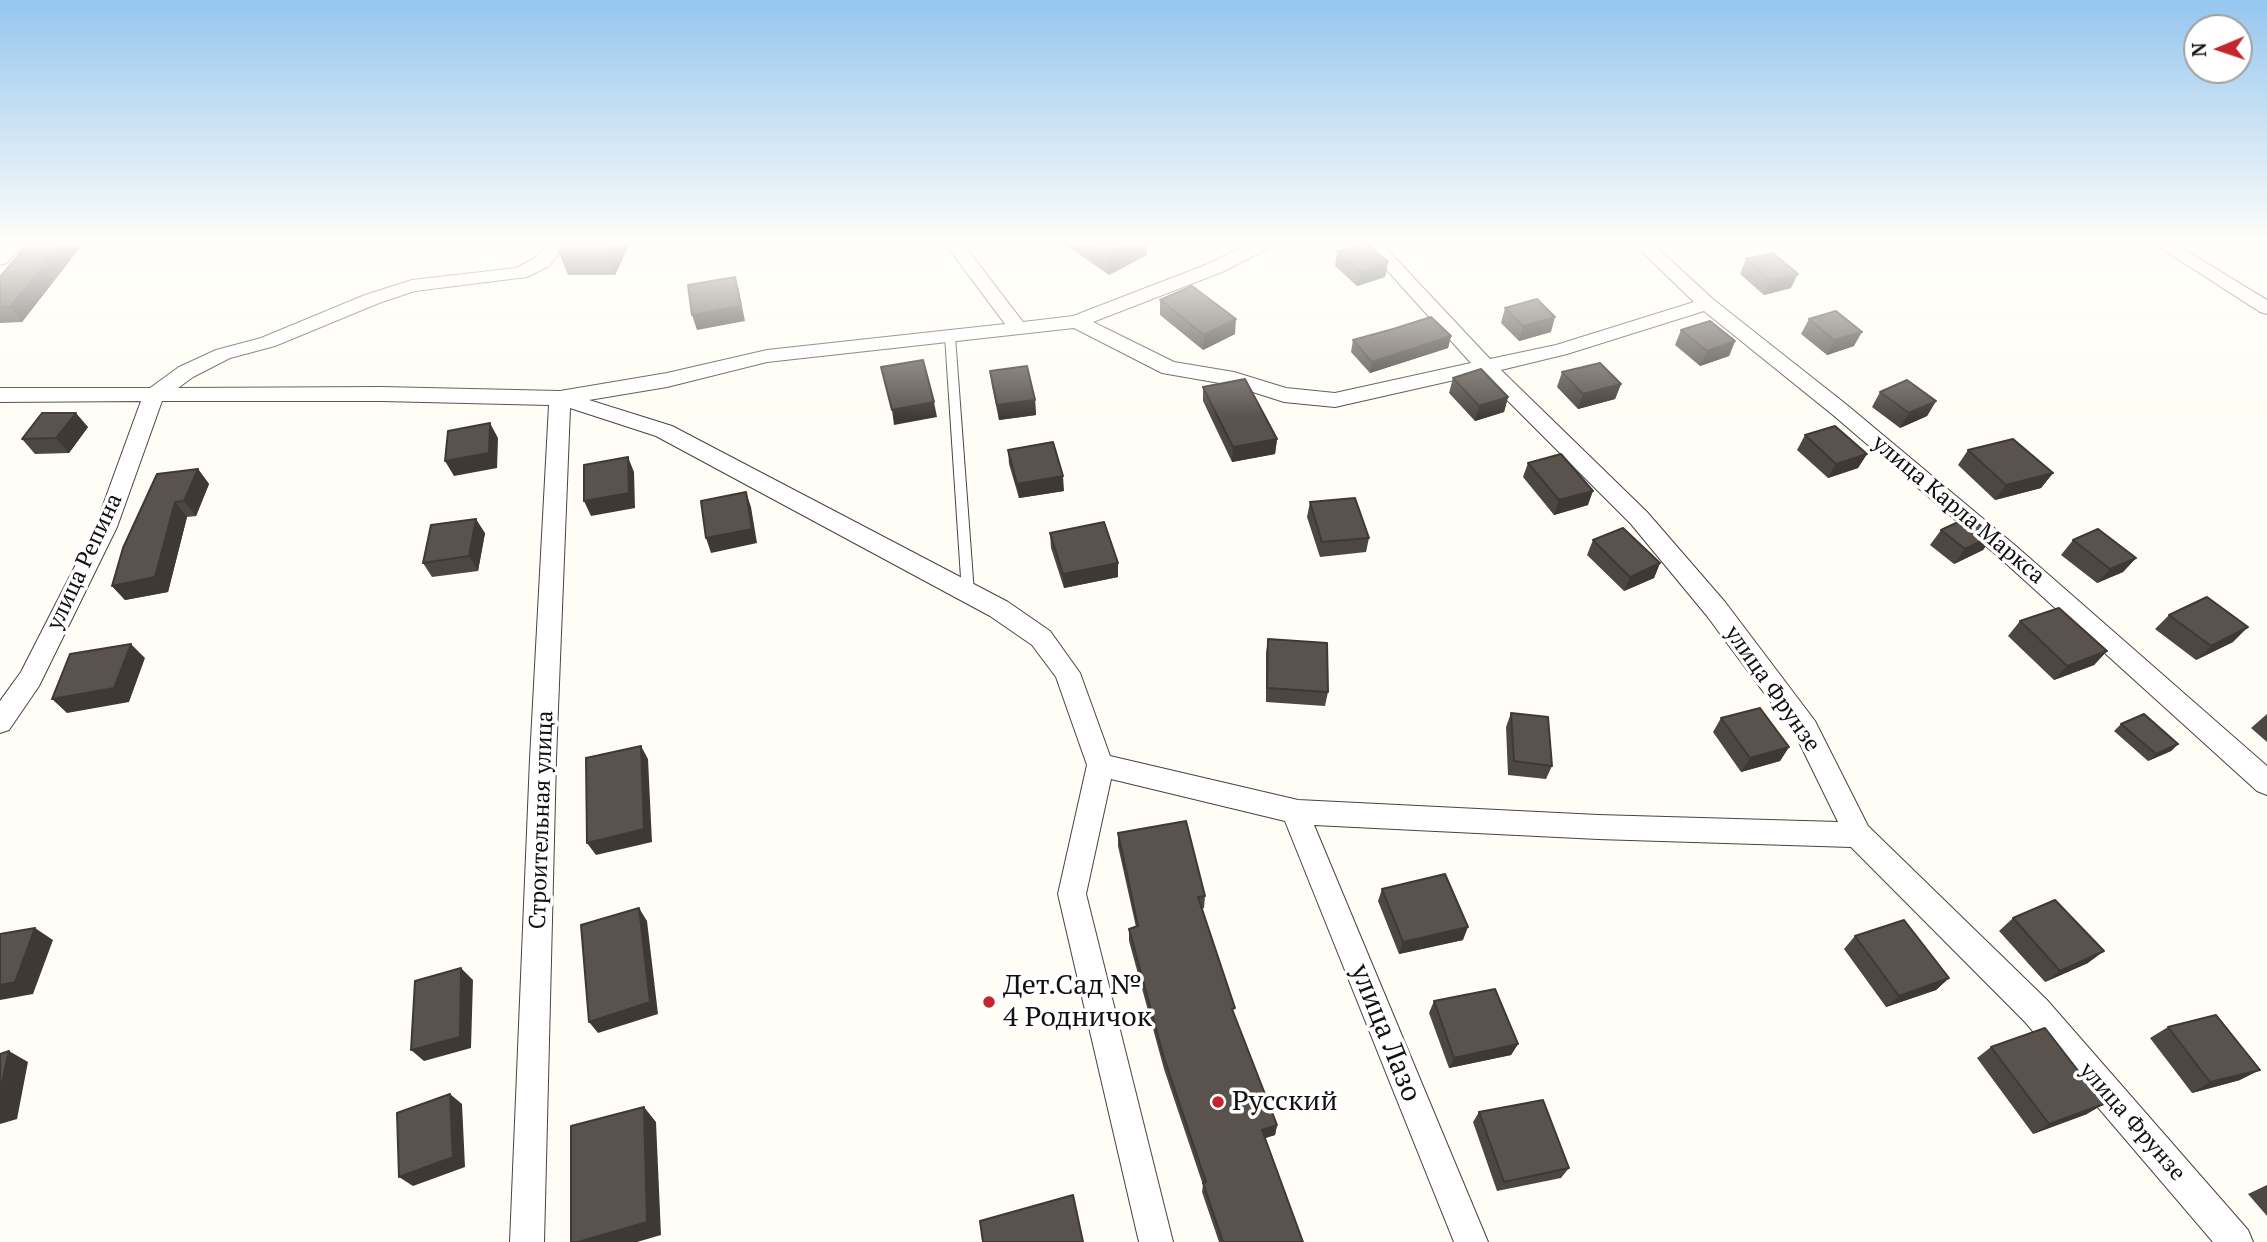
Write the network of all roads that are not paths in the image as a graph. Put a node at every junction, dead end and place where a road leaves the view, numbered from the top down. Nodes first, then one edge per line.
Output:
1 (362, 303) edge
2 (999, 303) edge
3 (1125, 303) edge
4 (1427, 303) edge
5 (1707, 304) joint
6 (1076, 322) junction
7 (1018, 328) junction
8 (950, 336) junction
9 (1485, 366) junction
10 (0, 395) edge
11 (154, 395) junction
12 (560, 398) junction
13 (968, 593) junction
14 (0, 722) edge
15 (1100, 765) junction
16 (2267, 783) edge
17 (1298, 818) junction
18 (1858, 835) junction
19 (527, 1242) edge
20 (1156, 1242) edge
21 (1471, 1242) edge
22 (2236, 1242) edge

1 - 11 street
2 - 7 street
3 - 6 street
4 - 9 street, улица Фрунзе
5 - 9 street
5 - 16 street, улица Карла Маркса
6 - 7 street
6 - 9 street
7 - 8 street
8 - 12 street
8 - 13 lane
9 - 18 street, улица Фрунзе
10 - 11 street
11 - 12 street
11 - 14 street, улица Репина
12 - 13 street
12 - 19 street, Строительная улица
13 - 15 street
15 - 17 street
15 - 20 street
17 - 18 street
17 - 21 street, улица Лазо
18 - 22 street, улица Фрунзе

